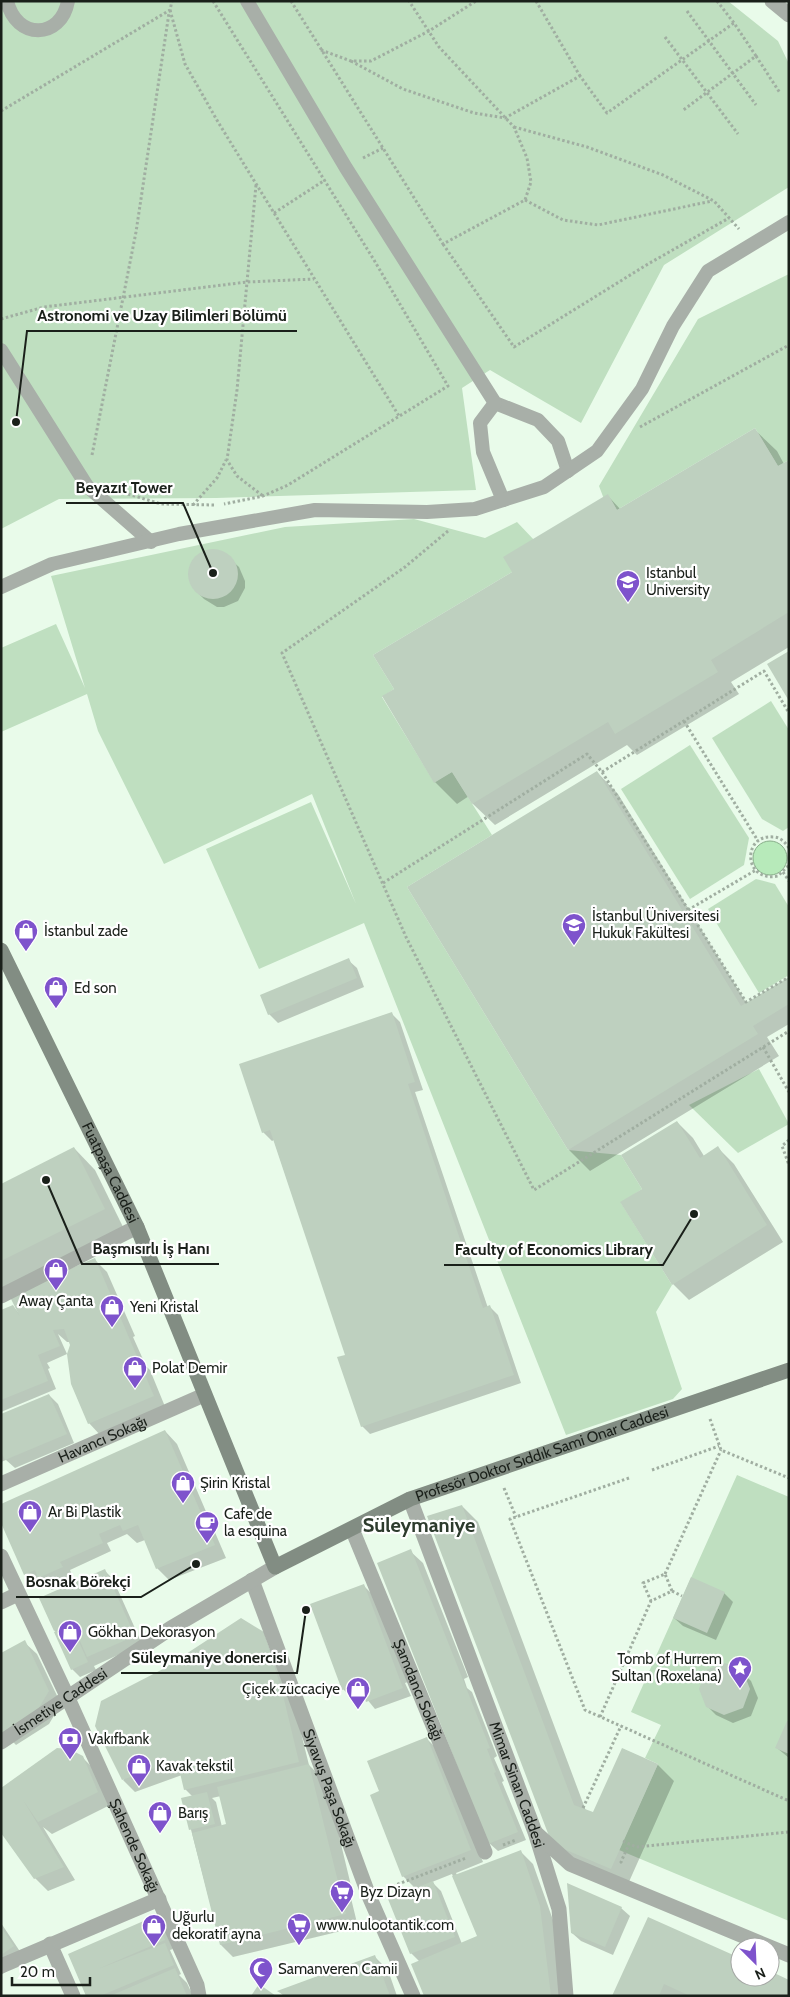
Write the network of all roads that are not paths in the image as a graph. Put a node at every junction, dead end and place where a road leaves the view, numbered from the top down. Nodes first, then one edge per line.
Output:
1 (68, 1) edge
2 (247, 1) edge
3 (772, 1) edge
4 (6, 10) edge
5 (789, 15) edge
6 (789, 222) edge
7 (1, 350) edge
8 (495, 403) junction
9 (568, 471) junction
10 (503, 500) junction
11 (151, 542) junction
12 (1, 587) edge
13 (1, 950) edge
14 (137, 1227) junction
15 (1, 1296) edge
16 (789, 1370) edge
17 (204, 1395) junction
18 (1, 1484) edge
19 (410, 1498) junction
20 (352, 1529) junction
21 (1, 1556) edge
22 (275, 1567) junction
23 (252, 1580) junction
24 (18, 1594) junction
25 (1, 1602) edge
26 (67, 1696) junction
27 (1, 1742) edge
28 (535, 1832) junction
29 (484, 1852) road end
30 (159, 1899) junction
31 (50, 1944) junction
32 (789, 1955) edge
33 (1, 1966) edge
34 (73, 1996) edge
35 (199, 1996) edge
36 (413, 1996) edge
37 (566, 1996) edge

1 - 4 lane
2 - 8 lane
3 - 5 street
6 - 9 lane
7 - 11 lane
8 - 9 lane
8 - 10 lane
9 - 10 lane
10 - 11 lane
11 - 12 lane
13 - 14 main road, Fuatpaşa Caddesi
14 - 15 street
14 - 17 main road, Fuatpaşa Caddesi
16 - 19 main road, Profesör Doktor Sıddık Sami Onar Caddesi
17 - 18 street, Havancı Sokağı
17 - 22 main road, Fuatpaşa Caddesi
19 - 20 main road, Profesör Doktor Sıddık Sami Onar Caddesi
19 - 28 street, Mimar Sinan Caddesi
20 - 22 main road, Profesör Doktor Sıddık Sami Onar Caddesi
20 - 29 street, Şamdancı Sokağı
21 - 24 street, Şahende Sokağı
22 - 23 street, İsmetiye Caddesi
23 - 26 street, İsmetiye Caddesi
23 - 36 street, Siyavuş Paşa Sokağı
24 - 25 street
24 - 26 street, Şahende Sokağı
26 - 27 street, İsmetiye Caddesi
26 - 30 street, Şahende Sokağı
28 - 32 street, Mimar Sinan Caddesi
28 - 37 street
30 - 31 street
30 - 35 street, Şahende Sokağı
31 - 33 street
31 - 34 street

